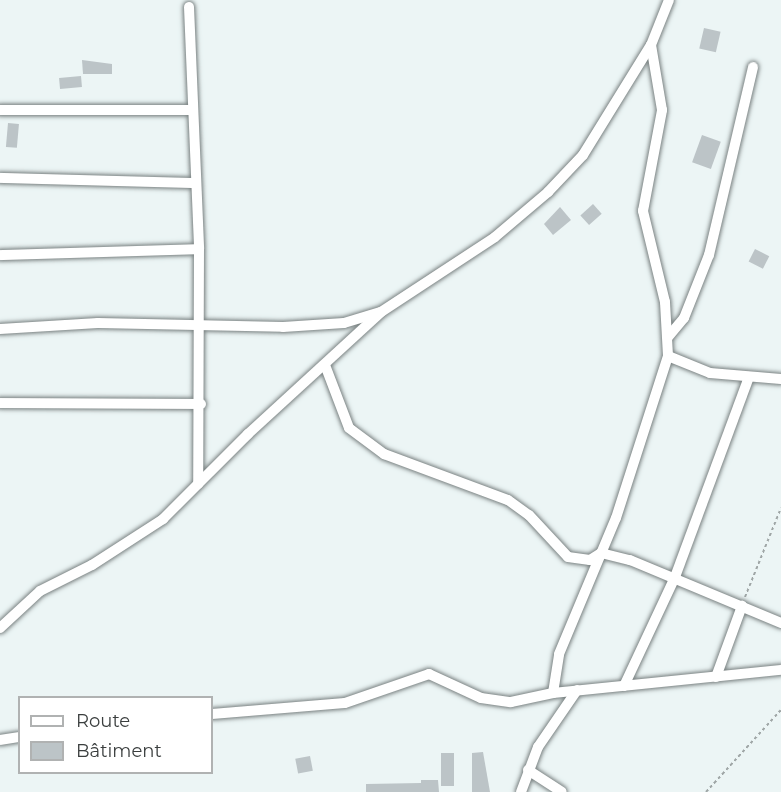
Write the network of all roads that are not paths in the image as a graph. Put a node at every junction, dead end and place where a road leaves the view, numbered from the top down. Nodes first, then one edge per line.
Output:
1 (669, 0) edge
2 (189, 7) dead end
3 (651, 45) junction
4 (753, 67) dead end
5 (0, 110) edge
6 (193, 110) junction
7 (0, 178) edge
8 (196, 183) junction
9 (199, 249) junction
10 (0, 255) edge
11 (381, 312) junction
12 (199, 326) junction
13 (0, 329) edge
14 (668, 337) junction
15 (668, 356) junction
16 (325, 365) junction
17 (749, 377) junction
18 (781, 379) edge
19 (0, 403) edge
20 (201, 404) junction
21 (198, 484) junction
22 (601, 553) junction
23 (675, 577) junction
24 (742, 606) junction
25 (781, 623) edge
26 (0, 628) edge
27 (781, 670) edge
28 (716, 677) junction
29 (624, 686) junction
30 (578, 690) junction
31 (553, 693) junction
32 (213, 714) edge
33 (18, 737) edge
34 (0, 740) edge
35 (528, 770) junction
36 (521, 792) edge
37 (562, 792) edge

1 - 3 street
2 - 6 street
3 - 11 street
3 - 14 street
4 - 14 street
5 - 6 street
6 - 8 street
7 - 8 street
8 - 9 street
9 - 10 street
9 - 12 street
11 - 12 street
11 - 16 street
12 - 13 street
12 - 20 street
14 - 15 street
15 - 17 street
15 - 22 street
16 - 21 street
16 - 22 street
17 - 18 street
17 - 23 street
19 - 20 street
20 - 21 street
21 - 26 street
22 - 23 street
22 - 31 street
23 - 24 street
23 - 29 street
24 - 25 street
24 - 28 street
27 - 28 street
28 - 29 street
29 - 30 street
30 - 31 street
30 - 35 street
31 - 32 street
33 - 34 street
35 - 36 street
35 - 37 street

